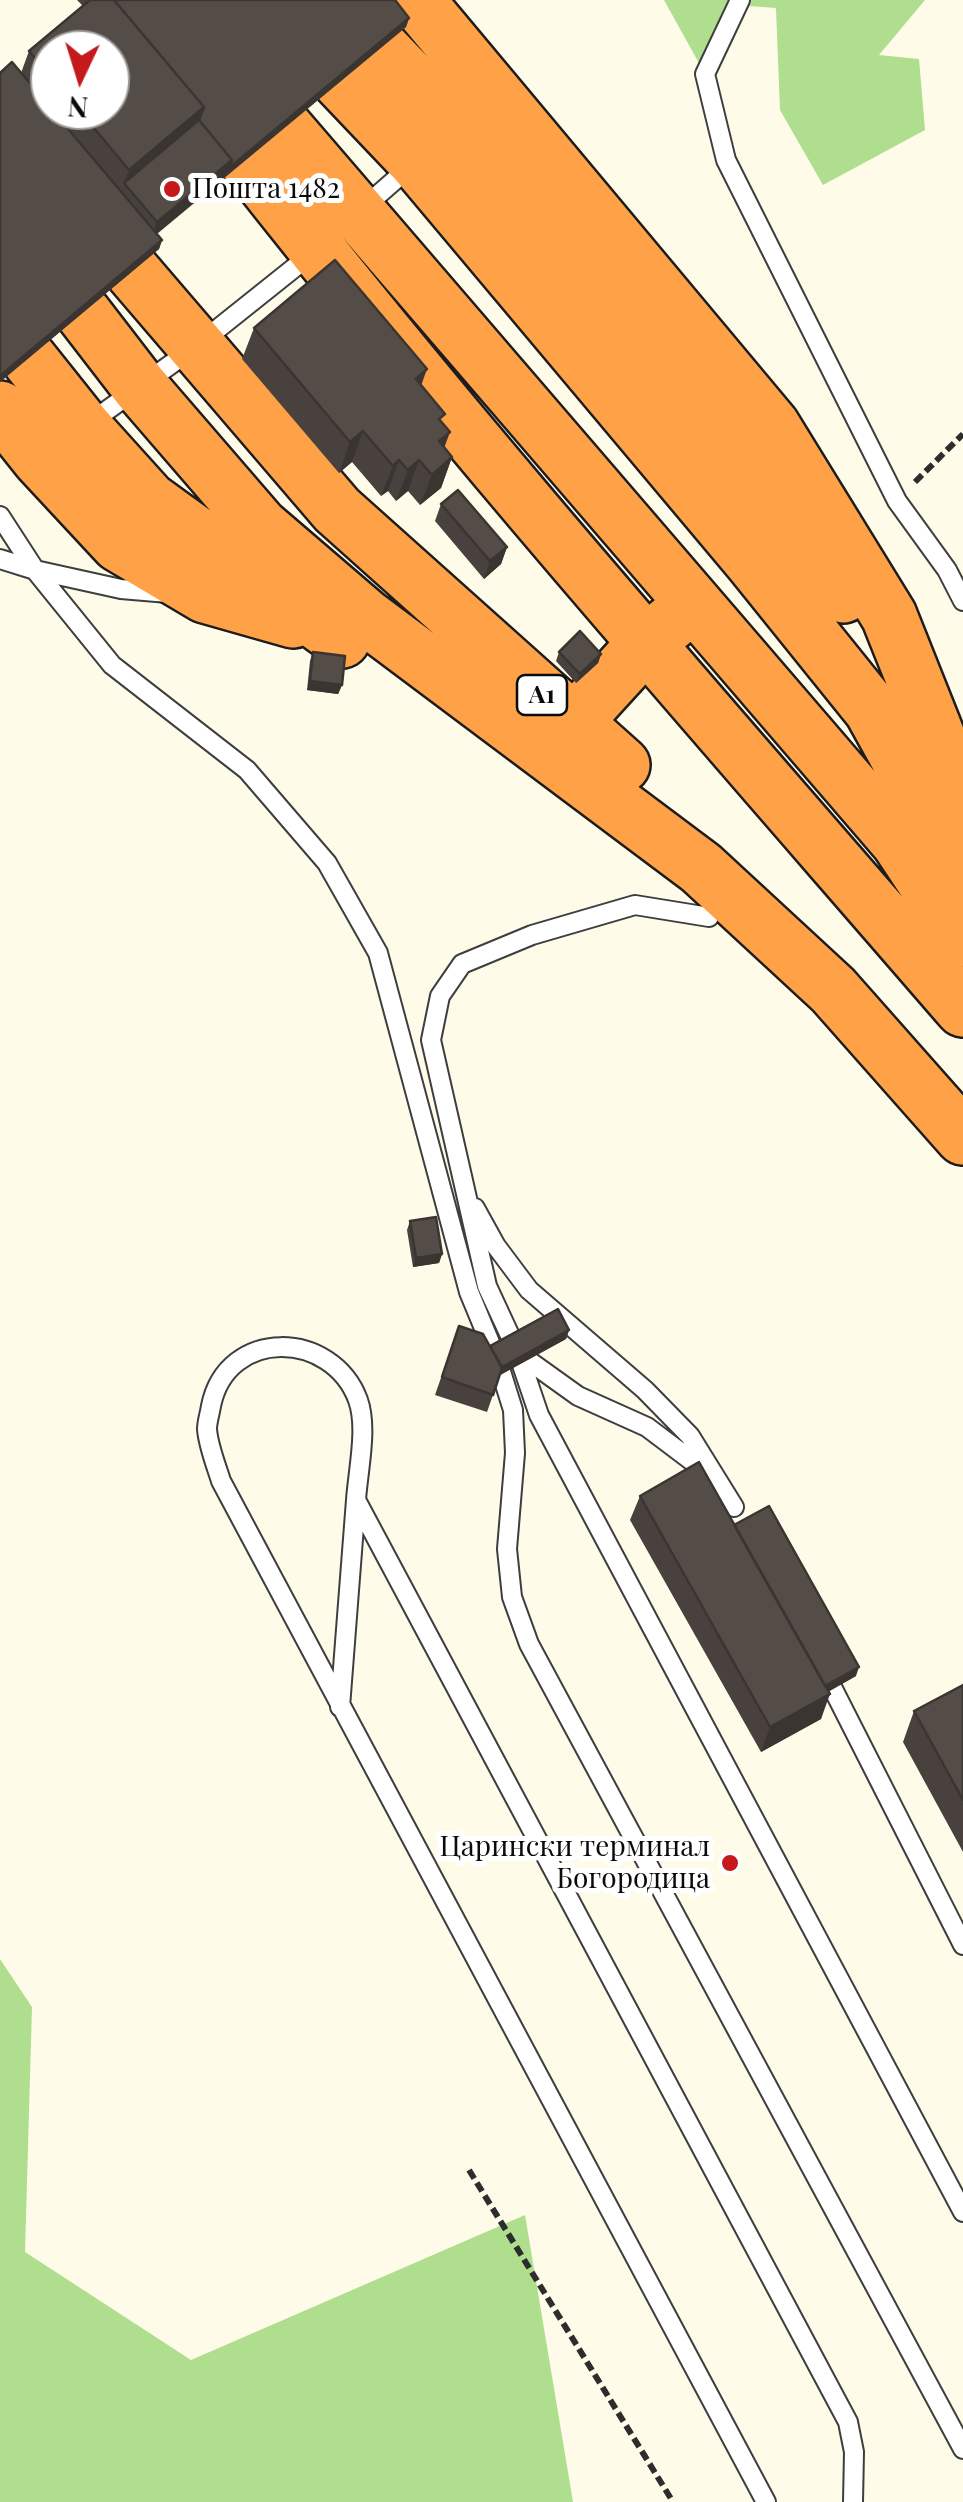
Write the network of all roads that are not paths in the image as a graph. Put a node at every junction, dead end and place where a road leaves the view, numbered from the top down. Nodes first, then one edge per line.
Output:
1 (416, 0) edge
2 (740, 0) edge
3 (361, 64) edge
4 (455, 126) junction
5 (266, 144) edge
6 (337, 231) junction
7 (133, 272) edge
8 (83, 313) edge
9 (195, 348) junction
10 (29, 358) edge
11 (140, 387) junction
12 (0, 408) edge
13 (62, 443) junction
14 (0, 516) edge
15 (0, 559) edge
16 (752, 561) junction
17 (35, 570) junction
18 (205, 596) junction
19 (963, 601) edge
20 (695, 603) junction
21 (328, 629) junction
22 (646, 643) junction
23 (572, 723) junction
24 (963, 817) edge
25 (963, 875) edge
26 (709, 917) junction
27 (963, 939) edge
28 (963, 1009) edge
29 (958, 1133) edge
30 (465, 1190) junction
31 (518, 1352) junction
32 (498, 1362) junction
33 (540, 1415) junction
34 (356, 1500) junction
35 (734, 1507) junction
36 (744, 1527) edge
37 (833, 1689) edge
38 (340, 1708) junction
39 (963, 1945) edge
40 (963, 2212) edge
41 (963, 2449) edge
42 (766, 2502) edge
43 (853, 2502) edge

1 - 4 highway
2 - 19 lane
3 - 4 highway
4 - 6 lane
4 - 16 highway
4 - 24 highway
5 - 6 highway
6 - 9 lane
6 - 20 highway
6 - 22 highway
7 - 9 highway, A1
8 - 11 highway
9 - 11 lane
9 - 23 highway, A1
10 - 13 highway
11 - 13 lane
11 - 29 highway
12 - 13 highway
13 - 18 highway
13 - 21 highway
14 - 17 lane
15 - 17 lane
16 - 20 highway
16 - 25 highway
17 - 18 lane
17 - 32 lane
18 - 21 highway
20 - 22 highway
20 - 27 highway
21 - 26 highway
22 - 23 highway
22 - 28 highway
23 - 29 highway, A1
26 - 29 highway
26 - 30 lane
30 - 31 lane
30 - 35 lane
31 - 33 lane
31 - 35 lane
32 - 33 lane
32 - 41 lane
33 - 40 lane
34 - 38 lane
34 - 38 lane
34 - 43 lane
35 - 36 lane
37 - 39 lane
38 - 42 lane

